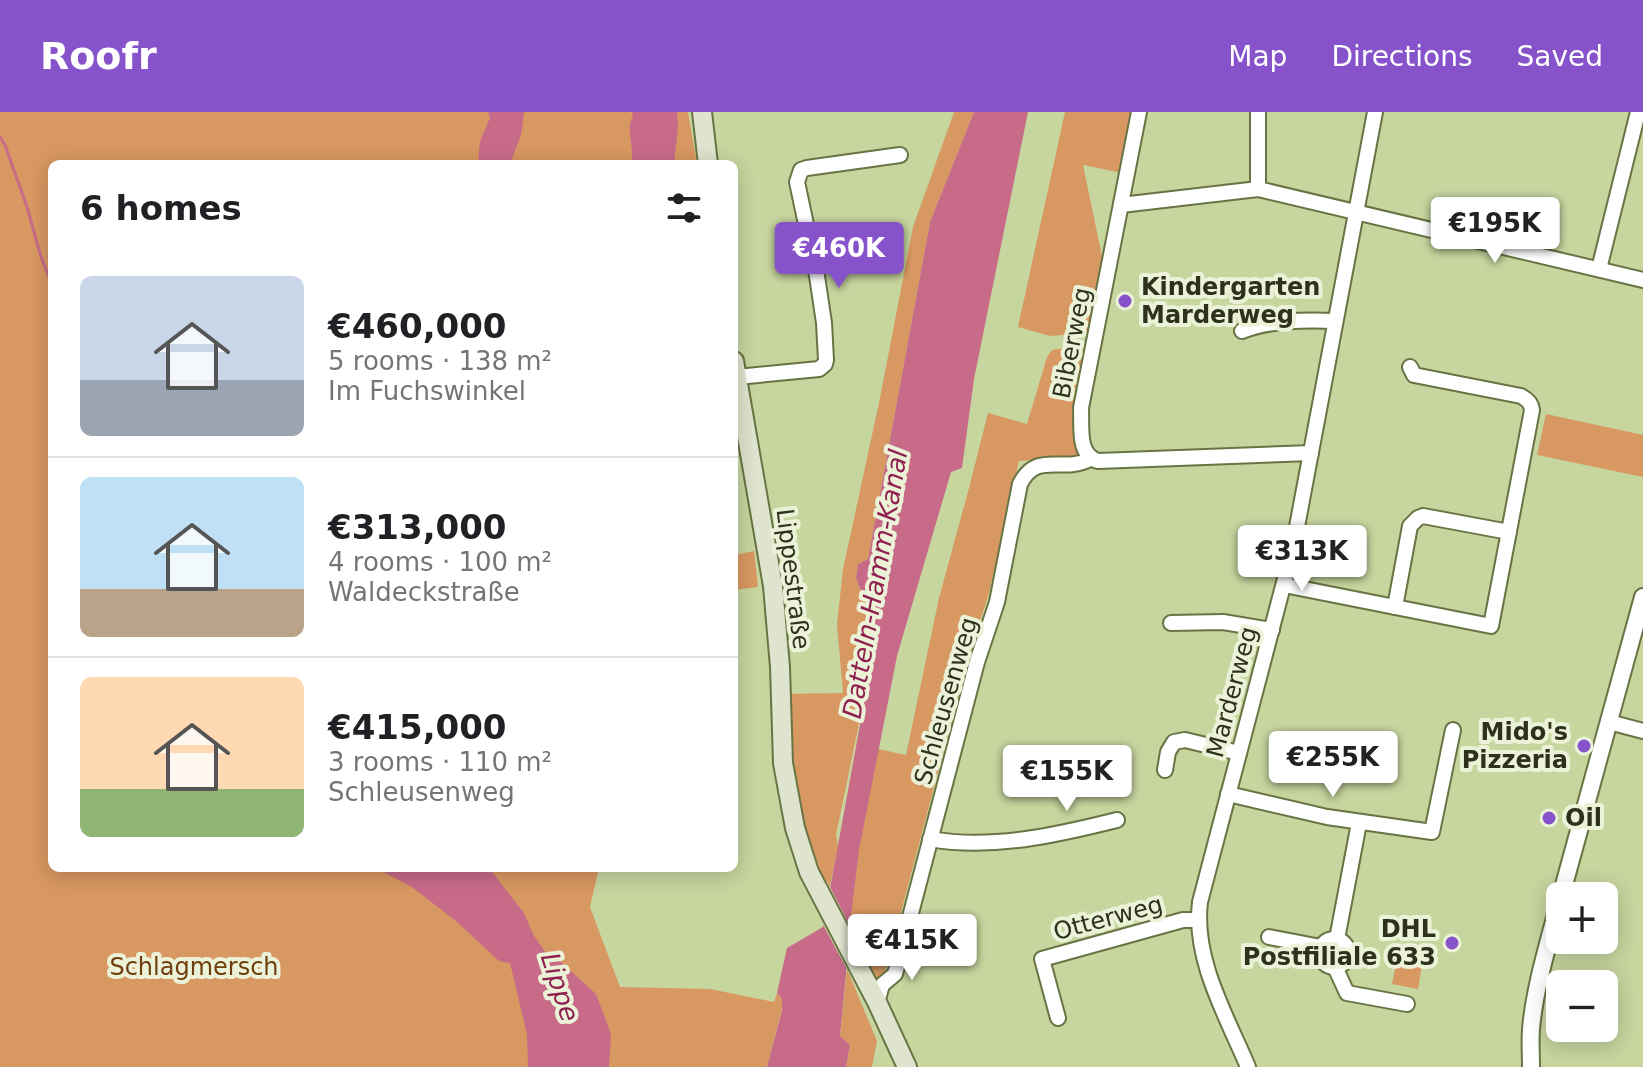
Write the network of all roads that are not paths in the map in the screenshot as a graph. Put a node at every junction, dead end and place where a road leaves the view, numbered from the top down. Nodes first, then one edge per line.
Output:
1 (702, 112) edge
2 (1139, 112) edge
3 (1258, 112) edge
4 (1375, 112) edge
5 (1638, 112) edge
6 (900, 155) dead end
7 (708, 160) edge
8 (1258, 189) junction
9 (1121, 205) junction
10 (1356, 213) junction
11 (1599, 269) junction
12 (1643, 280) edge
13 (1335, 321) junction
14 (1242, 331) dead end
15 (1410, 367) dead end
16 (738, 369) edge
17 (738, 381) edge
18 (1311, 453) junction
19 (1090, 459) junction
20 (1509, 532) junction
21 (1284, 585) junction
22 (1643, 597) edge
23 (1395, 607) junction
24 (1171, 623) dead end
25 (1272, 630) junction
26 (1609, 722) junction
27 (1453, 730) dead end
28 (1643, 731) edge
29 (1239, 753) junction
30 (1165, 770) dead end
31 (1228, 794) junction
32 (1117, 820) dead end
33 (1359, 823) junction
34 (930, 839) junction
35 (1564, 882) edge
36 (1198, 920) junction
37 (1269, 937) dead end
38 (1337, 939) junction
39 (1321, 947) junction
40 (1546, 950) edge
41 (1335, 967) junction
42 (877, 1002) junction
43 (1407, 1004) dead end
44 (1058, 1018) dead end
45 (907, 1067) edge
46 (1248, 1067) edge
47 (1531, 1067) edge

1 - 7 main road
2 - 9 street, Biberweg
3 - 8 street
4 - 10 street, Marderweg
5 - 11 street
6 - 16 street
8 - 9 street
8 - 10 street
9 - 19 street, Biberweg
10 - 11 street
10 - 13 street, Marderweg
11 - 12 street
13 - 14 street
13 - 18 street, Marderweg
15 - 20 street
17 - 42 main road, Lippestraße
18 - 19 street
18 - 21 street, Marderweg
19 - 34 street, Schleusenweg
20 - 23 street
20 - 23 street
21 - 23 street
21 - 25 street, Marderweg
22 - 26 street
24 - 25 street
25 - 29 street, Marderweg
26 - 28 street
26 - 35 street
27 - 33 street
29 - 30 street
29 - 31 street, Marderweg
31 - 33 street
31 - 36 street, Marderweg
32 - 34 street
33 - 38 street
34 - 42 street, Schleusenweg
36 - 44 street, Otterweg
36 - 46 street, Marderweg
37 - 39 street
38 - 39 street
38 - 41 street
39 - 41 street
40 - 47 street
41 - 43 street
42 - 45 main road, Lippestraße

